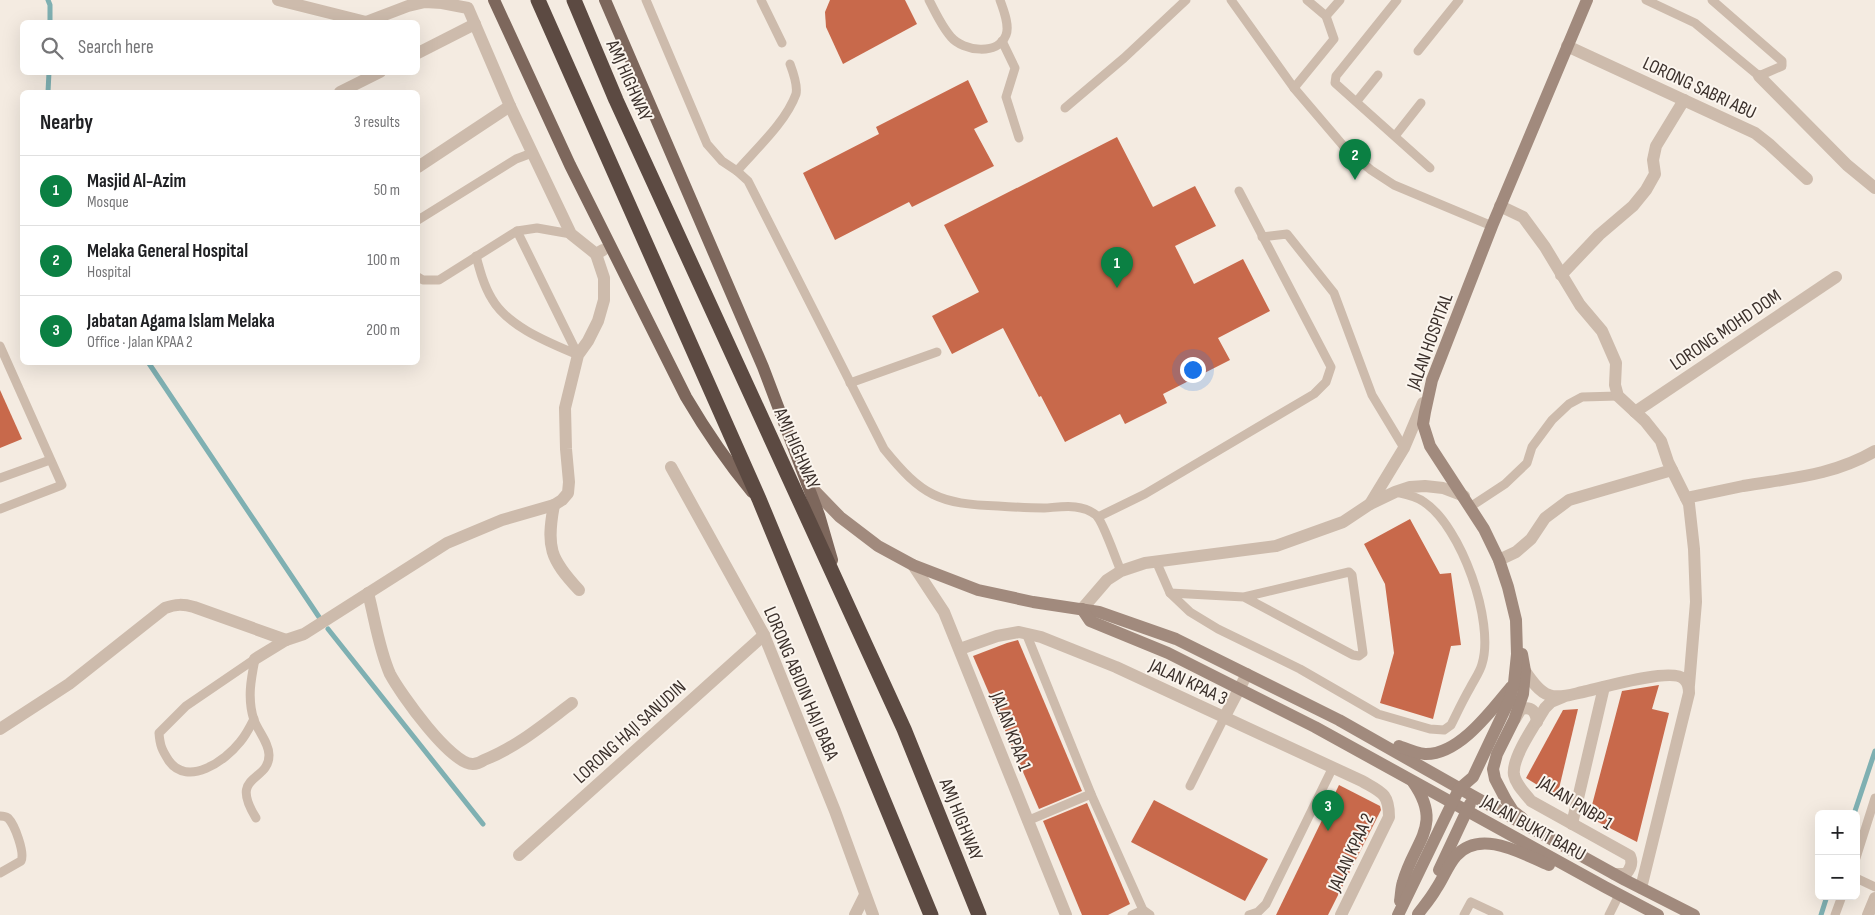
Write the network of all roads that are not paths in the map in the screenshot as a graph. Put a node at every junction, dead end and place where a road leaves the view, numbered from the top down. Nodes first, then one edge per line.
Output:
1 (278, 0) edge
2 (494, 0) edge
3 (538, 0) edge
4 (574, 0) edge
5 (606, 0) edge
6 (646, 0) edge
7 (761, 0) edge
8 (929, 0) edge
9 (1000, 0) edge
10 (1186, 0) edge
11 (1231, 0) edge
12 (1307, 0) edge
13 (1340, 0) edge
14 (1397, 0) edge
15 (1459, 0) edge
16 (1587, 0) edge
17 (1646, 0) edge
18 (1712, 0) edge
19 (466, 4) edge
20 (1326, 16) junction
21 (358, 20) edge
22 (371, 20) edge
23 (475, 24) junction
24 (1002, 41) junction
25 (782, 44) dead end
26 (1567, 46) junction
27 (1418, 51) dead end
28 (420, 52) edge
29 (790, 64) dead end
30 (374, 75) edge
31 (1378, 75) dead end
32 (1759, 76) junction
33 (1294, 88) junction
34 (344, 90) edge
35 (1684, 100) junction
36 (1356, 101) junction
37 (1421, 103) dead end
38 (510, 106) junction
39 (1065, 108) dead end
40 (1395, 136) junction
41 (1019, 138) dead end
42 (532, 153) junction
43 (420, 166) edge
44 (1430, 168) dead end
45 (737, 171) junction
46 (1807, 179) dead end
47 (1875, 188) edge
48 (1239, 191) dead end
49 (1500, 206) junction
50 (420, 219) edge
51 (1492, 226) junction
52 (517, 231) junction
53 (571, 234) junction
54 (1262, 237) junction
55 (611, 246) junction
56 (596, 254) junction
57 (476, 256) junction
58 (1561, 275) junction
59 (1836, 277) dead end
60 (420, 278) edge
61 (0, 346) edge
62 (937, 352) dead end
63 (578, 355) junction
64 (1432, 380) junction
65 (850, 383) junction
66 (1618, 396) junction
67 (1634, 412) junction
68 (1404, 448) junction
69 (1875, 451) edge
70 (50, 460) junction
71 (672, 467) dead end
72 (1672, 470) junction
73 (0, 478) edge
74 (807, 483) junction
75 (1395, 492) junction
76 (1686, 498) junction
77 (759, 499) junction
78 (1467, 502) junction
79 (1370, 504) junction
80 (554, 505) junction
81 (0, 509) edge
82 (1098, 517) junction
83 (1499, 560) junction
84 (1156, 561) junction
85 (913, 565) junction
86 (1121, 571) junction
87 (579, 590) dead end
88 (368, 593) junction
89 (1170, 593) junction
90 (842, 595) junction
91 (1244, 597) junction
92 (1082, 609) junction
93 (1516, 620) junction
94 (1026, 634) junction
95 (764, 635) junction
96 (286, 640) junction
97 (960, 649) junction
98 (255, 659) junction
99 (1525, 672) junction
100 (1247, 674) junction
101 (1514, 683) junction
102 (1689, 686) junction
103 (1604, 687) junction
104 (1239, 689) junction
105 (1564, 696) junction
106 (572, 702) dead end
107 (1224, 718) junction
108 (254, 719) junction
109 (1339, 720) junction
110 (1514, 720) junction
111 (1537, 722) junction
112 (0, 729) edge
113 (1333, 767) junction
114 (1473, 777) junction
115 (1412, 780) junction
116 (1190, 786) dead end
117 (1460, 789) junction
118 (1092, 794) junction
119 (1473, 796) junction
120 (1875, 798) edge
121 (1453, 803) junction
122 (1389, 804) joint
123 (1467, 811) junction
124 (0, 816) edge
125 (256, 818) dead end
126 (1027, 821) junction
127 (1572, 824) junction
128 (1542, 835) junction
129 (519, 855) dead end
130 (1857, 855) edge
131 (0, 873) edge
132 (1614, 874) junction
133 (1860, 880) edge
134 (1875, 887) edge
135 (1605, 888) junction
136 (1641, 888) junction
137 (866, 895) junction
138 (1619, 895) junction
139 (1875, 898) edge
140 (1841, 900) edge
141 (1147, 912) edge
142 (855, 915) edge
143 (873, 915) edge
144 (931, 915) edge
145 (981, 915) edge
146 (1066, 915) edge
147 (1132, 915) edge
148 (1249, 915) edge
149 (1341, 915) edge
150 (1398, 915) edge
151 (1418, 915) edge
152 (1464, 915) edge
153 (1499, 915) edge
154 (1609, 915) edge
155 (1658, 915) edge
156 (1694, 915) edge
157 (1835, 915) edge
158 (1868, 915) edge

1 - 21 street
2 - 55 main road
3 - 77 highway
4 - 90 highway, AMJ HIGHWAY
5 - 74 main road
6 - 45 lane
7 - 25 lane
8 - 24 lane
9 - 24 lane
10 - 39 lane
11 - 33 lane
12 - 20 lane
13 - 20 lane
14 - 36 lane
15 - 27 lane
16 - 26 street, JALAN HOSPITAL
17 - 32 lane
18 - 32 lane
19 - 22 street
19 - 23 street
20 - 33 lane
23 - 28 street
23 - 38 street
24 - 41 lane
26 - 35 street, LORONG SABRI ABU
26 - 49 street, JALAN HOSPITAL
29 - 45 lane
30 - 34 street
31 - 36 lane
32 - 47 street
33 - 51 lane
35 - 46 street, LORONG SABRI ABU
35 - 58 street
36 - 40 lane
37 - 40 lane
38 - 42 street
38 - 43 street
40 - 44 lane
42 - 50 lane
42 - 53 street
45 - 65 lane
48 - 54 lane
49 - 51 street, JALAN HOSPITAL
49 - 58 street
51 - 64 street, JALAN HOSPITAL
52 - 53 lane
52 - 57 lane
52 - 63 lane
53 - 56 street
54 - 68 lane
54 - 82 lane
55 - 56 street
55 - 77 main road
56 - 63 street
57 - 60 lane
57 - 63 lane
58 - 66 street
59 - 67 street, LORONG MOHD DOM
61 - 70 lane
62 - 65 lane
63 - 80 street
64 - 68 street
64 - 78 street, JALAN HOSPITAL
65 - 82 lane
66 - 67 street
66 - 78 lane
67 - 72 street
68 - 79 street
69 - 76 street
70 - 73 lane
70 - 81 lane
71 - 95 street, LORONG ABIDIN HAJI BABA
72 - 76 street
72 - 83 street
74 - 85 street
74 - 90 main road
75 - 78 street
75 - 79 street
75 - 89 lane
76 - 102 street
77 - 144 highway
78 - 83 street, JALAN HOSPITAL
79 - 84 street
80 - 87 street
80 - 88 street
82 - 86 lane
83 - 93 street, JALAN HOSPITAL
84 - 86 street
84 - 89 lane
85 - 92 street
85 - 97 street, JALAN KPAA 1
86 - 92 street
88 - 96 street
88 - 106 street
89 - 91 lane
90 - 145 highway, AMJ HIGHWAY
91 - 91 lane
92 - 100 street
92 - 104 street
93 - 99 street
93 - 101 street, JALAN HOSPITAL
94 - 97 street, JALAN KPAA 3
94 - 107 street, JALAN KPAA 3
94 - 118 lane
95 - 129 street, LORONG HAJI SANUDIN
95 - 137 street, LORONG ABIDIN HAJI BABA
96 - 98 street
96 - 112 street
97 - 126 street, JALAN KPAA 1
98 - 108 lane
98 - 108 lane
99 - 105 street
99 - 110 street
100 - 104 street
100 - 109 street
101 - 109 street
101 - 114 street, JALAN HOSPITAL
102 - 103 street
102 - 136 street
103 - 105 street
103 - 127 street
104 - 107 street
104 - 115 street
105 - 111 street, JALAN PNBP 1
107 - 113 street, JALAN KPAA 3
107 - 116 lane
108 - 125 lane
109 - 117 street, JALAN BUKIT BARU
110 - 111 street
110 - 128 street
111 - 127 street, JALAN PNBP 1
113 - 122 street, JALAN KPAA 3
113 - 148 lane
114 - 117 street, JALAN HOSPITAL
114 - 119 street, JALAN HOSPITAL
115 - 121 street
115 - 150 street
117 - 119 street, JALAN BUKIT BARU
117 - 121 street, JALAN BUKIT BARU
118 - 126 lane
118 - 141 lane
119 - 123 street
119 - 128 street, JALAN BUKIT BARU
120 - 130 lane
121 - 123 street
121 - 150 street, JALAN BUKIT BARU
122 - 149 street, JALAN KPAA 2
123 - 135 street, JALAN BUKIT BARU
123 - 151 street, JALAN BUKIT BARU
124 - 131 lane
126 - 146 street, JALAN KPAA 1
127 - 132 street, JALAN PNBP 1
128 - 132 street, JALAN BUKIT BARU
132 - 136 street, JALAN BUKIT BARU
133 - 134 lane
135 - 138 street, JALAN BUKIT BARU
135 - 151 street
136 - 156 street, JALAN BUKIT BARU
137 - 142 street
137 - 143 street, LORONG ABIDIN HAJI BABA
138 - 154 lane
138 - 155 street, JALAN BUKIT BARU
139 - 158 street
140 - 157 lane
141 - 147 lane
152 - 153 lane

